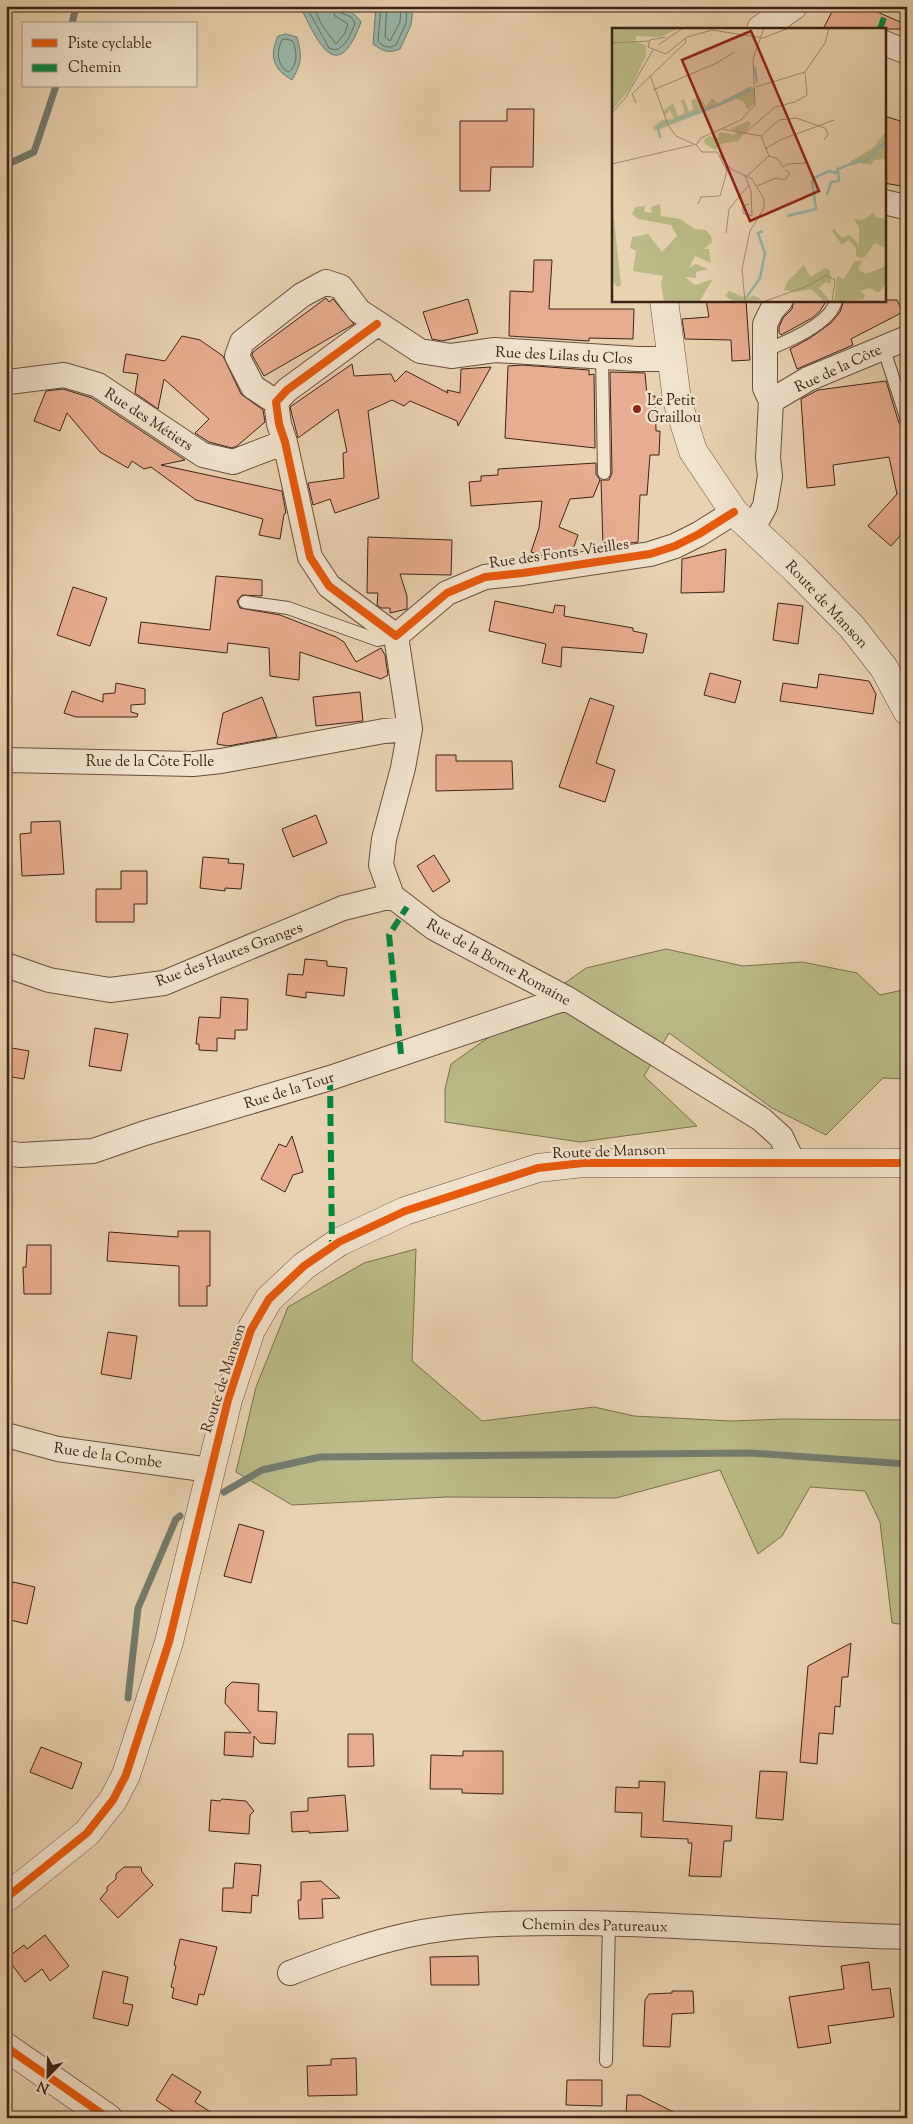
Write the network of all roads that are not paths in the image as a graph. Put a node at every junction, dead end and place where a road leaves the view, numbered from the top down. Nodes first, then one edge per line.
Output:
1 (793, 6) edge
2 (762, 28) edge
3 (886, 43) edge
4 (907, 52) edge
5 (886, 202) edge
6 (907, 205) edge
7 (664, 301) edge
8 (780, 301) edge
9 (836, 301) edge
10 (377, 324) junction
11 (907, 338) edge
12 (884, 347) junction
13 (764, 351) junction
14 (602, 358) junction
15 (671, 359) junction
16 (9, 382) dead end
17 (771, 401) junction
18 (276, 402) junction
19 (907, 420) edge
20 (285, 442) junction
21 (604, 473) dead end
22 (744, 520) junction
23 (245, 602) dead end
24 (396, 636) junction
25 (907, 711) edge
26 (410, 729) junction
27 (6, 760) edge
28 (392, 896) junction
29 (6, 965) edge
30 (566, 998) junction
31 (6, 1153) edge
32 (907, 1163) edge
33 (794, 1164) junction
34 (6, 1436) edge
35 (210, 1470) junction
36 (6, 1898) edge
37 (609, 1923) junction
38 (907, 1938) edge
39 (290, 1974) dead end
40 (6, 2047) edge
41 (606, 2062) dead end
42 (108, 2118) edge

1 - 2 street
3 - 4 street
5 - 6 street
7 - 15 street
8 - 13 street
9 - 13 lane
10 - 14 street, Rue des Lilas du Clos
10 - 18 street
10 - 18 street, Rue des Lilas du Clos
11 - 12 street, Rue de la Côte
12 - 17 street, Rue de la Côte
12 - 19 lane
13 - 17 street
14 - 15 street, Rue des Lilas du Clos
14 - 21 lane
15 - 22 street, Route de Manson
16 - 20 street, Rue des Métiers
17 - 22 street
18 - 20 street
20 - 24 street
22 - 24 street, Rue des Fonts Vieilles
22 - 25 street, Route de Manson
23 - 24 lane
24 - 26 street
26 - 27 street, Rue de la Côte Folle
26 - 28 street
28 - 29 street, Rue des Hautes Granges
28 - 30 street, Rue de la Borne Romaine
30 - 31 street, Rue de la Tour
30 - 33 street, Rue de la Borne Romaine
32 - 33 street, Route de Manson
33 - 35 street, Route de Manson
34 - 35 street, Rue de la Combe
35 - 36 street, Route de Manson
37 - 38 street, Chemin des Patureaux
37 - 39 street, Chemin des Patureaux
37 - 41 lane
40 - 42 street

